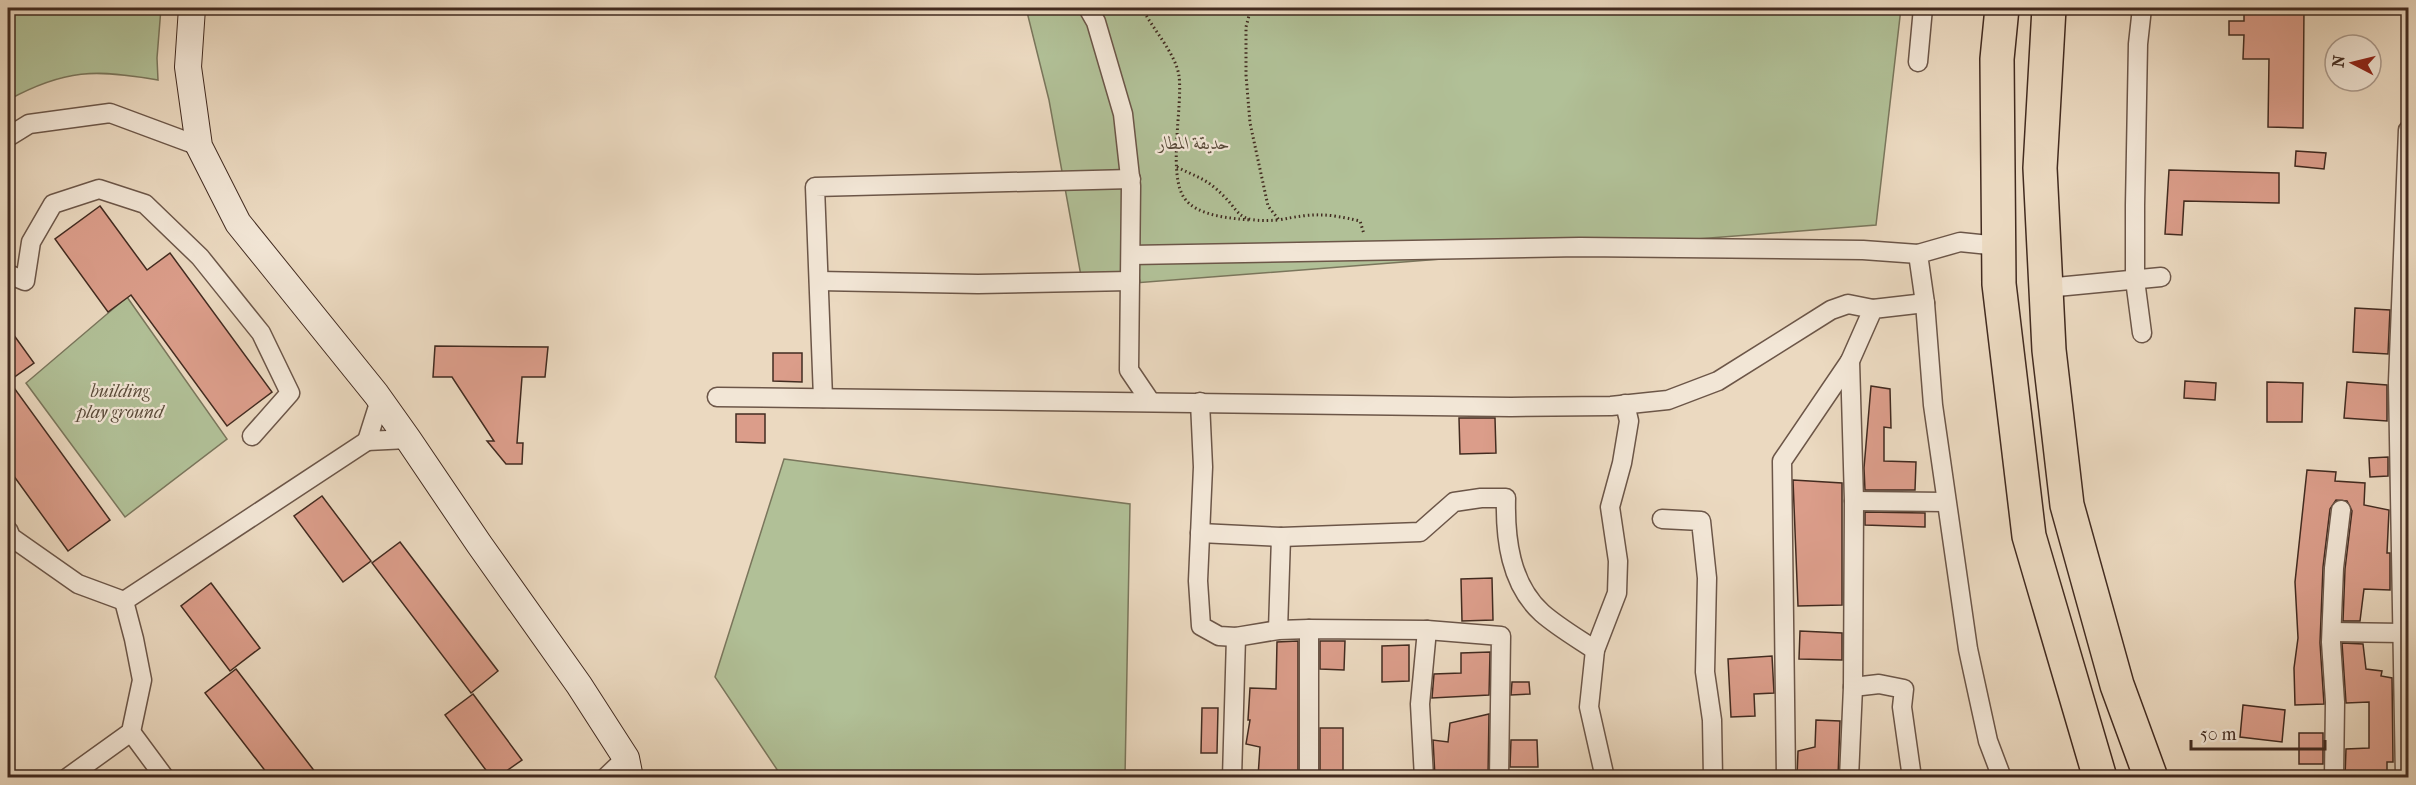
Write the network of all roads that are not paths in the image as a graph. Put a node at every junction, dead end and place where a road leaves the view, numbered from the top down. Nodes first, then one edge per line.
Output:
1 (192, 8) edge
2 (1088, 8) edge
3 (1923, 8) edge
4 (2002, 8) edge
5 (2049, 8) edge
6 (2142, 8) edge
7 (1918, 62) dead end
8 (2409, 130) edge
9 (8, 137) edge
10 (199, 147) junction
11 (2408, 165) edge
12 (1131, 179) junction
13 (1999, 246) junction
14 (1918, 254) junction
15 (1131, 255) junction
16 (8, 274) edge
17 (2161, 277) dead end
18 (2135, 280) junction
19 (819, 281) junction
20 (1130, 281) junction
21 (2046, 288) junction
22 (1925, 303) junction
23 (1873, 309) junction
24 (2142, 333) dead end
25 (1850, 361) junction
26 (717, 397) dead end
27 (823, 398) junction
28 (380, 400) junction
29 (1150, 401) junction
30 (1200, 402) junction
31 (1625, 404) junction
32 (252, 436) dead end
33 (408, 439) junction
34 (368, 441) junction
35 (1854, 501) junction
36 (1946, 502) junction
37 (2341, 510) dead end
38 (1662, 519) dead end
39 (8, 530) edge
40 (1200, 533) junction
41 (1281, 537) junction
42 (124, 602) junction
43 (1309, 629) junction
44 (1278, 630) junction
45 (1426, 630) junction
46 (2332, 632) junction
47 (2403, 633) junction
48 (1236, 637) junction
49 (1594, 650) junction
50 (1853, 687) junction
51 (130, 732) junction
52 (628, 768) edge
53 (67, 777) edge
54 (165, 777) edge
55 (605, 777) edge
56 (1232, 777) edge
57 (1309, 777) edge
58 (1424, 777) edge
59 (1499, 777) edge
60 (1605, 777) edge
61 (1713, 777) edge
62 (1786, 777) edge
63 (1849, 777) edge
64 (1912, 777) edge
65 (2002, 777) edge
66 (2100, 777) edge
67 (2151, 777) edge
68 (2334, 777) edge
69 (2405, 777) edge

1 - 10 main road
2 - 12 street
3 - 7 street
4 - 13 highway
5 - 21 highway
6 - 18 street
8 - 11 street
9 - 10 street
10 - 28 main road
11 - 47 street
12 - 15 street
12 - 19 street
13 - 14 street
13 - 66 highway
14 - 15 street
14 - 22 street
15 - 20 street
16 - 32 street
17 - 18 street
18 - 21 street
18 - 24 street
19 - 20 street
19 - 27 street
20 - 29 street
21 - 67 highway
22 - 23 street
22 - 36 street
23 - 25 street
23 - 31 street
25 - 35 street
25 - 62 street
26 - 27 street
27 - 29 street
28 - 33 main road
28 - 34 street
29 - 30 street
30 - 31 street
30 - 40 street
31 - 49 street
33 - 34 street
33 - 52 main road
34 - 42 street
35 - 36 street
35 - 50 street
36 - 65 street
37 - 46 street
38 - 61 street
39 - 42 street
40 - 41 street
40 - 48 street
41 - 44 street
41 - 49 street
42 - 51 street
43 - 44 street
43 - 45 street
43 - 57 street
44 - 48 street
45 - 58 street
45 - 59 street
46 - 47 street
46 - 68 street
47 - 69 street
48 - 56 street
49 - 60 street
50 - 63 street
50 - 64 street
51 - 53 street
51 - 54 street
52 - 55 street

